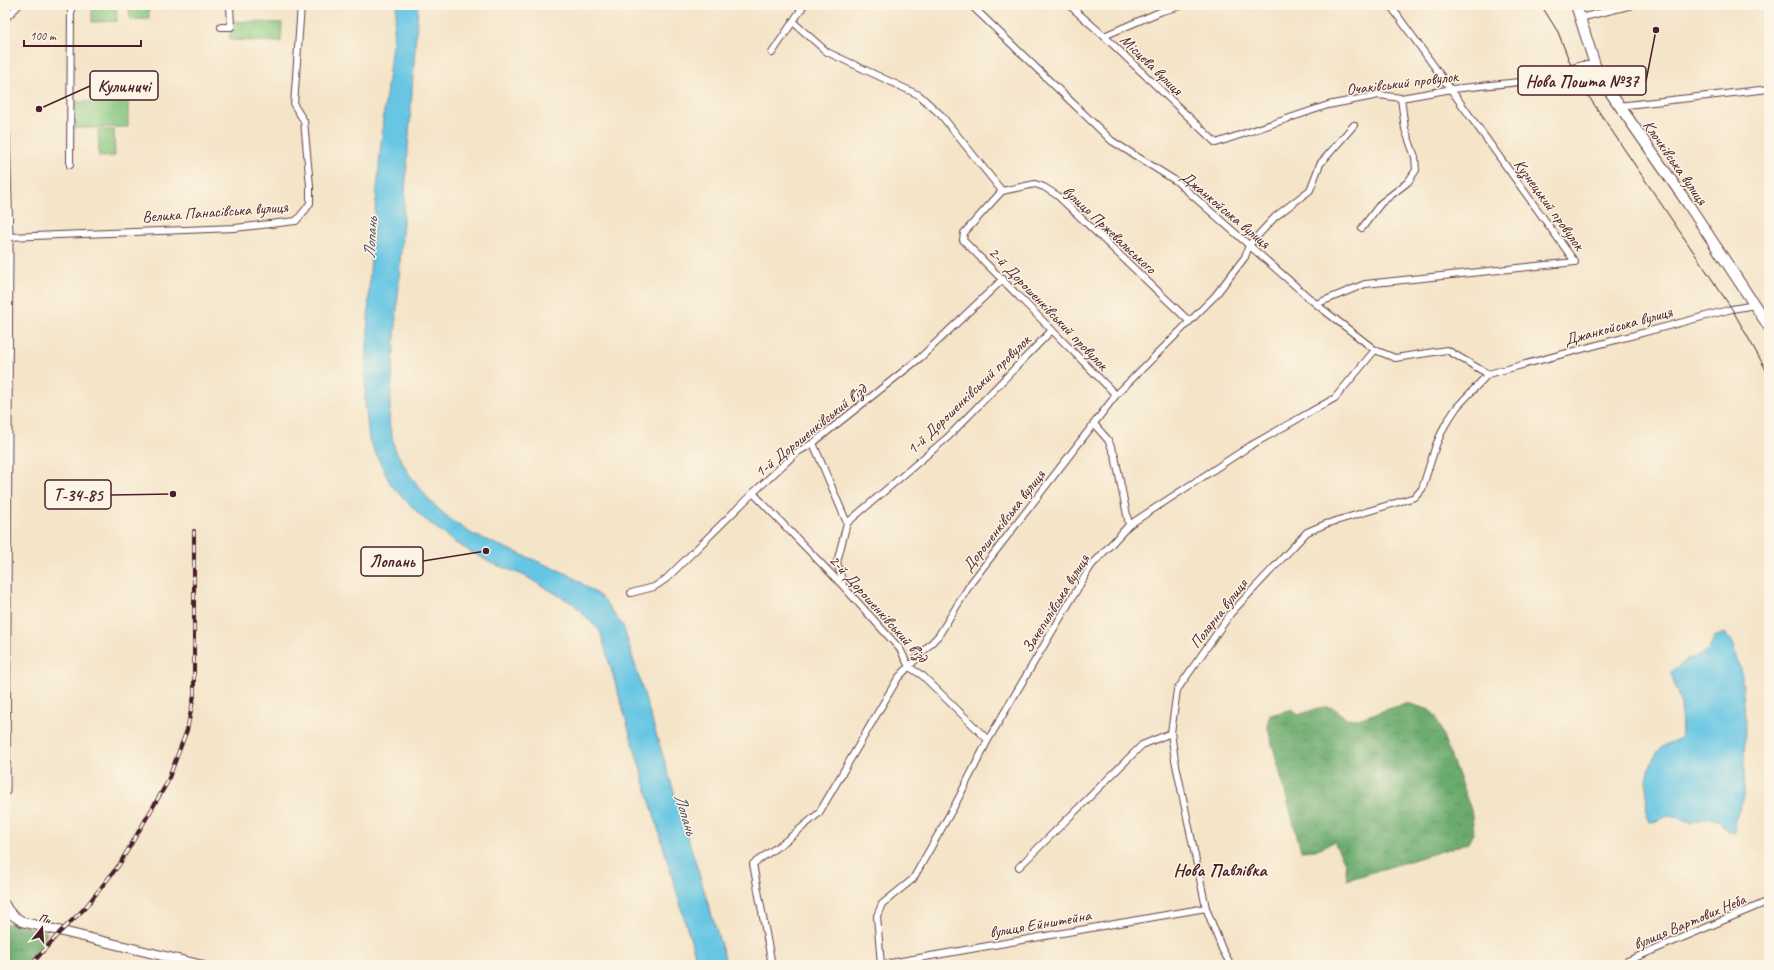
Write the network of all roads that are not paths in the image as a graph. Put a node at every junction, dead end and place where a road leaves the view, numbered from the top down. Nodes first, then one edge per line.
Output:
1 (19, 5) edge
2 (70, 5) edge
3 (230, 5) edge
4 (301, 5) edge
5 (804, 5) edge
6 (971, 5) edge
7 (1069, 5) edge
8 (1185, 5) edge
9 (1390, 5) edge
10 (1576, 5) edge
11 (1632, 5) edge
12 (1580, 18) junction
13 (5, 19) edge
14 (793, 22) junction
15 (220, 27) dead end
16 (1104, 36) junction
17 (772, 53) dead end
18 (1595, 65) junction
19 (1452, 89) junction
20 (1769, 89) edge
21 (1401, 98) junction
22 (1618, 106) junction
23 (1354, 125) dead end
24 (5, 133) edge
25 (1216, 144) joint
26 (70, 165) dead end
27 (1002, 191) junction
28 (1362, 228) dead end
29 (8, 237) junction
30 (1249, 245) junction
31 (1002, 279) junction
32 (1316, 304) junction
33 (1755, 305) junction
34 (1189, 321) junction
35 (1769, 326) edge
36 (1052, 330) junction
37 (1375, 350) junction
38 (1488, 374) junction
39 (1116, 395) junction
40 (1094, 424) junction
41 (813, 443) junction
42 (752, 493) junction
43 (847, 523) junction
44 (1129, 525) junction
45 (843, 586) junction
46 (631, 594) dead end
47 (909, 667) junction
48 (1171, 733) junction
49 (988, 740) junction
50 (5, 791) edge
51 (1019, 867) dead end
52 (1769, 901) edge
53 (1206, 908) junction
54 (6, 910) edge
55 (201, 965) edge
56 (772, 965) edge
57 (880, 965) edge
58 (1231, 965) edge
59 (1618, 965) edge

1 - 13 street
2 - 26 street
3 - 15 street
4 - 29 street, Велика Панасівська вулиця
5 - 14 street
6 - 30 street, Джанкойська вулиця
7 - 16 street, Місцева вулиця
8 - 16 street
9 - 19 street, Кузнецький провулок
10 - 12 main road, Клочківська вулиця
11 - 12 street
12 - 18 main road, Клочківська вулиця
14 - 17 street
14 - 27 street
16 - 25 street, Місцева вулиця
18 - 19 street, Очаківський провулок
18 - 22 main road, Клочківська вулиця
19 - 21 street, Очаківський провулок
19 - 32 street, Кузнецький провулок
20 - 22 street
21 - 25 street, Очаківський провулок
21 - 28 street
22 - 33 main road, Клочківська вулиця
23 - 30 street, Дорошенківська вулиця
24 - 29 street
27 - 31 street, 2-й Дорошенківський провулок
27 - 34 street, вулиця Пржевальського
29 - 50 street
30 - 32 street, Джанкойська вулиця
30 - 34 street, Дорошенківська вулиця
31 - 36 street, 2-й Дорошенківський провулок
31 - 41 street, 1-й Дорошенківський в’їзд
32 - 37 street, Джанкойська вулиця
33 - 35 main road, Клочківська вулиця
33 - 38 street, Джанкойська вулиця
34 - 39 street, Дорошенківська вулиця
36 - 39 street, 2-й Дорошенківський провулок
36 - 43 street, 1-й Дорошенківський провулок
37 - 38 street, Джанкойська вулиця
37 - 44 street, Зачепилівська вулиця
38 - 48 street, Полярна вулиця
39 - 40 street, Дорошенківська вулиця
40 - 44 street
40 - 47 street, Дорошенківська вулиця
41 - 42 street, 1-й Дорошенківський в’їзд
41 - 43 street
42 - 45 street, 2-й Дорошенківський в’їзд
42 - 46 street, 1-й Дорошенківський в’їзд
43 - 45 street
44 - 49 street, Зачепилівська вулиця
45 - 47 street, 2-й Дорошенківський в’їзд
47 - 49 street, 2-й Дорошенківський в’їзд
47 - 56 street, Дорошенківська вулиця
48 - 51 street
48 - 53 street, Полярна вулиця
49 - 57 street, Зачепилівська вулиця
52 - 59 street, вулиця Вартових Неба
53 - 57 street, вулиця Ейнштейна
53 - 58 street, Полярна вулиця
54 - 55 street

